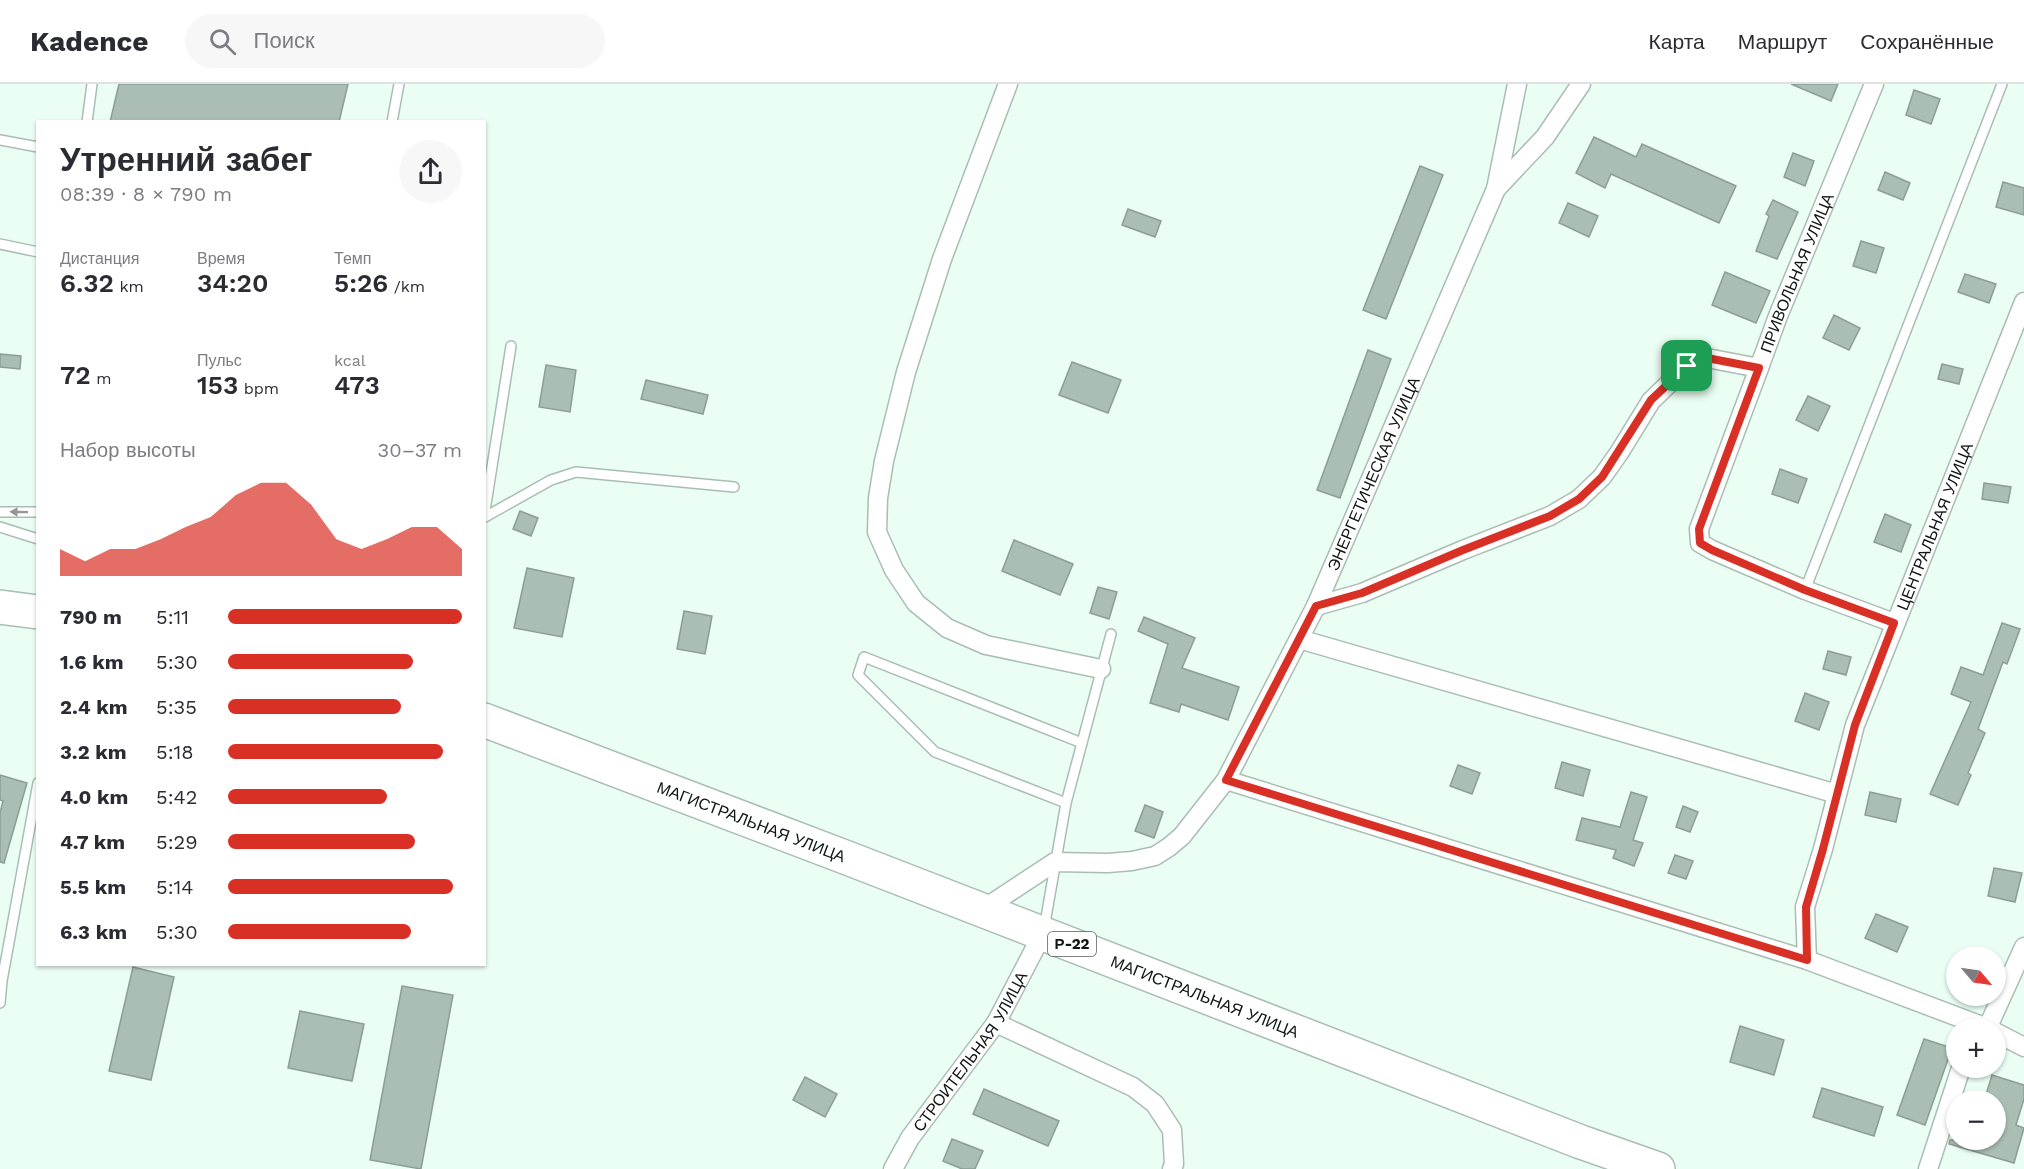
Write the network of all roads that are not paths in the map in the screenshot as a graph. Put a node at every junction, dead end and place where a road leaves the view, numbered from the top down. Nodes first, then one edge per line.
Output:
1 (92, 84) edge
2 (399, 84) edge
3 (1008, 84) edge
4 (1516, 84) edge
5 (1581, 84) edge
6 (1874, 84) edge
7 (2002, 84) edge
8 (87, 120) edge
9 (392, 120) edge
10 (0, 140) edge
11 (36, 147) edge
12 (1496, 189) junction
13 (0, 244) edge
14 (36, 252) edge
15 (2024, 302) edge
16 (511, 346) dead end
17 (1759, 368) junction
18 (734, 487) dead end
19 (486, 510) edge
20 (0, 512) edge
21 (36, 512) edge
22 (486, 516) edge
23 (0, 527) edge
24 (36, 538) edge
25 (1805, 590) junction
26 (1316, 606) junction
27 (0, 608) edge
28 (36, 612) edge
29 (1894, 623) junction
30 (1111, 634) dead end
31 (1299, 639) junction
32 (1101, 669) junction
33 (486, 721) edge
34 (1082, 743) junction
35 (1226, 780) junction
36 (36, 794) edge
37 (1837, 794) junction
38 (1066, 803) junction
39 (1055, 862) junction
40 (982, 909) junction
41 (1043, 933) junction
42 (2024, 948) edge
43 (1807, 960) junction
44 (0, 1002) edge
45 (1961, 1018) edge
46 (1995, 1018) edge
47 (996, 1023) junction
48 (2006, 1037) edge
49 (2024, 1047) edge
50 (1958, 1078) edge
51 (893, 1169) edge
52 (1172, 1169) edge
53 (1658, 1169) edge
54 (1928, 1169) edge

1 - 8 lane
2 - 9 lane
3 - 32 street
4 - 12 street, ЭНЕРГЕТИЧЕСКАЯ УЛИЦА
5 - 12 street
6 - 17 street, ПРИВОЛЬНАЯ УЛИЦА
7 - 25 lane
10 - 11 lane
12 - 26 street, ЭНЕРГЕТИЧЕСКАЯ УЛИЦА
13 - 14 lane
15 - 29 street, ЦЕНТРАЛЬНАЯ УЛИЦА
16 - 19 lane
17 - 25 street
17 - 26 street, ПРИВОЛЬНАЯ УЛИЦА
18 - 22 lane
21 -> 20 lane
23 - 24 lane
25 - 29 street
26 - 31 street, ЭНЕРГЕТИЧЕСКАЯ УЛИЦА
27 - 28 highway
29 - 37 street, ЦЕНТРАЛЬНАЯ УЛИЦА
30 - 32 lane
31 - 35 street, ЭНЕРГЕТИЧЕСКАЯ УЛИЦА
31 - 37 street
32 - 34 lane
33 - 40 highway, МАГИСТРАЛЬНАЯ УЛИЦА / Р-22
34 - 38 lane
34 - 38 lane
35 - 39 street, ЭНЕРГЕТИЧЕСКАЯ УЛИЦА
35 - 43 street
36 - 44 lane
37 - 43 street, ЦЕНТРАЛЬНАЯ УЛИЦА
38 - 39 lane
39 - 40 street
39 - 41 lane
40 - 41 highway, МАГИСТРАЛЬНАЯ УЛИЦА / Р-22
41 - 47 street, СТРОИТЕЛЬНАЯ УЛИЦА
41 - 53 highway, МАГИСТРАЛЬНАЯ УЛИЦА / Р-22
42 - 46 street
43 - 45 street
47 - 51 street, СТРОИТЕЛЬНАЯ УЛИЦА
47 - 52 street
48 - 49 street
50 - 54 street

